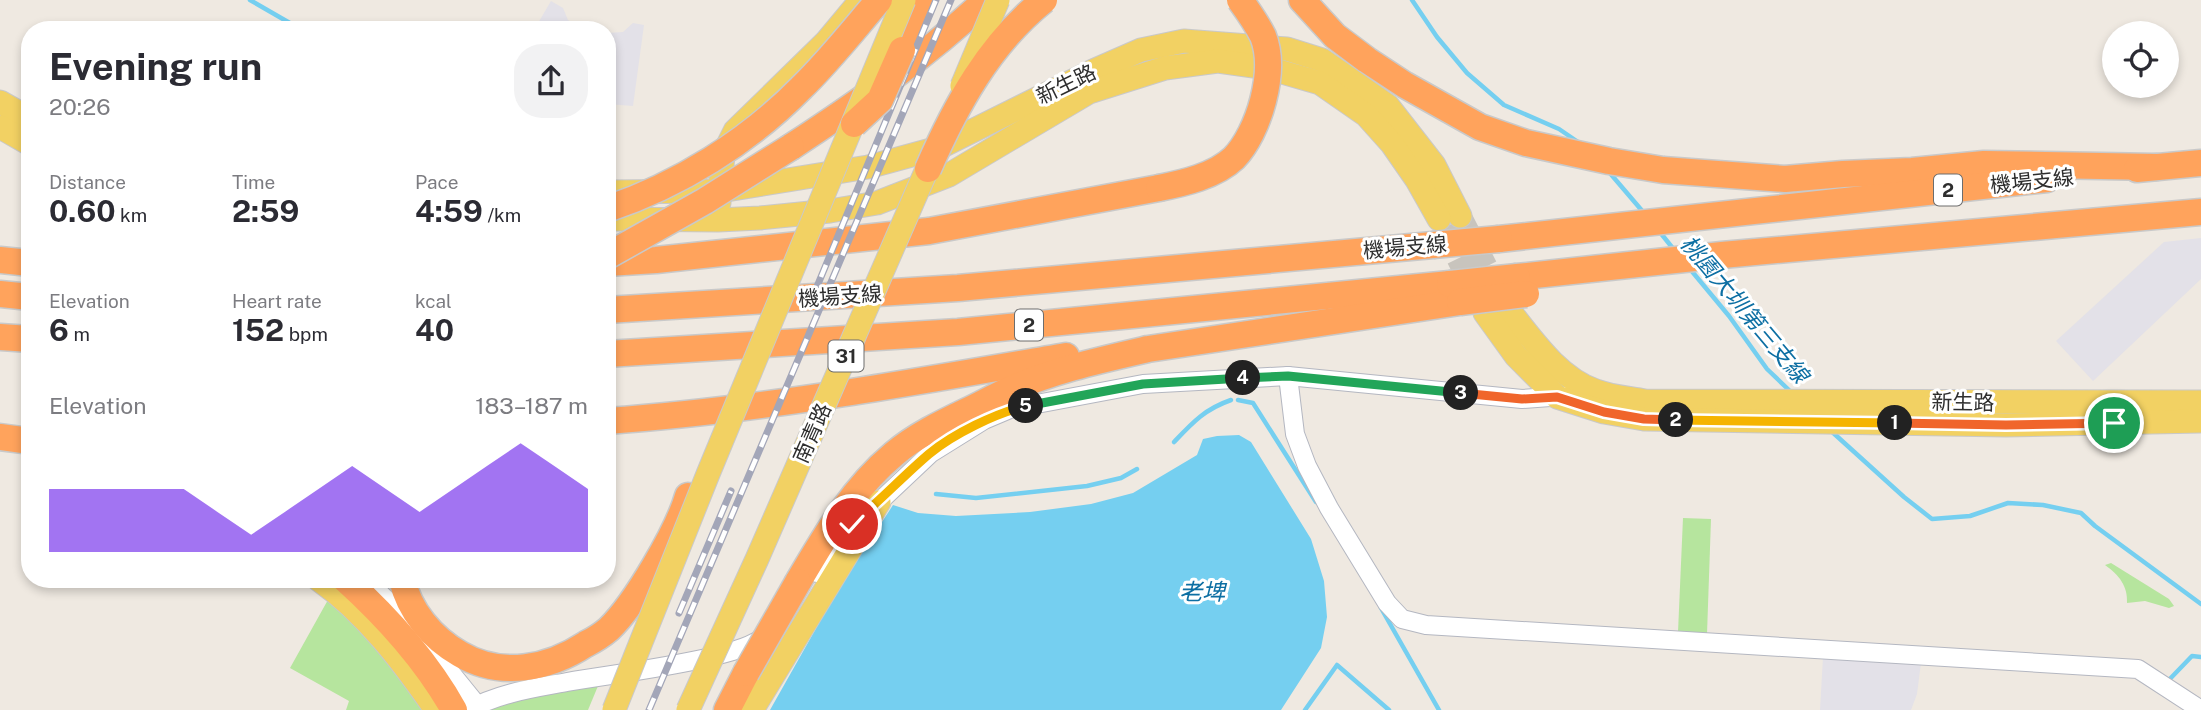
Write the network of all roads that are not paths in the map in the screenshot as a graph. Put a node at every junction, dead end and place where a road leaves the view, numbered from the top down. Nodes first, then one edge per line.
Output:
1 (861, 0) edge
2 (879, 0) edge
3 (904, 0) edge
4 (922, 0) edge
5 (986, 0) edge
6 (998, 0) edge
7 (1044, 0) edge
8 (1240, 0) edge
9 (1301, 0) edge
10 (1320, 0) edge
11 (1367, 60) junction
12 (0, 102) edge
13 (21, 114) edge
14 (854, 124) junction
15 (0, 127) edge
16 (21, 139) edge
17 (2201, 163) edge
18 (2155, 167) junction
19 (928, 169) junction
20 (720, 191) junction
21 (616, 192) edge
22 (616, 206) edge
23 (2201, 212) edge
24 (616, 219) edge
25 (718, 220) junction
26 (1444, 227) junction
27 (616, 251) edge
28 (21, 257) edge
29 (0, 258) edge
30 (21, 262) edge
31 (616, 262) edge
32 (1455, 293) junction
33 (1517, 293) junction
34 (0, 294) edge
35 (21, 296) edge
36 (616, 309) edge
37 (1485, 313) tunnel mouth
38 (0, 337) edge
39 (21, 338) edge
40 (1148, 349) junction
41 (616, 353) edge
42 (1288, 376) junction
43 (1596, 391) junction
44 (1557, 397) junction
45 (2201, 402) edge
46 (1763, 412) junction
47 (1847, 412) junction
48 (616, 420) edge
49 (2201, 421) edge
50 (0, 424) edge
51 (21, 427) edge
52 (0, 437) edge
53 (21, 440) edge
54 (708, 474) junction
55 (879, 502) junction
56 (330, 588) edge
57 (354, 588) edge
58 (375, 588) edge
59 (406, 588) edge
60 (761, 639) junction
61 (783, 658) junction
62 (467, 708) edge
63 (436, 710) edge
64 (614, 710) edge
65 (688, 710) edge
66 (727, 710) edge
67 (752, 710) edge
68 (2201, 710) edge

1 - 20 main road
2 - 22 highway, bridge
3 - 14 main road, bridge
4 - 14 highway, bridge
5 - 27 highway, bridge
6 - 19 main road, 南青路 / 31, bridge
7 - 19 highway, bridge
8 - 31 highway, bridge
9 - 11 highway
10 - 11 highway
11 - 18 highway
12 - 13 main road
14 - 54 main road, bridge
15 - 16 main road
17 - 18 highway, 機場支線 / 2
18 - 26 highway, 機場支線 / 2, bridge
19 - 65 main road, 南青路 / 31, bridge
20 - 21 main road, 新生路
20 - 25 main road
20 - 26 main road, 新生路
23 - 33 highway, 機場支線 / 2
24 - 25 main road, 新生路
25 - 26 main road, 新生路
26 - 36 highway, 機場支線 / 2
28 - 29 highway
29 - 30 highway
32 - 33 highway, 機場支線 / 2, bridge
32 - 40 highway
32 - 41 highway, 機場支線 / 2
33 - 43 main road, 新生路
34 - 35 highway
37 - 44 main road, 新生路
38 - 39 highway
40 - 48 highway
40 - 66 highway, bridge
42 - 44 street
42 - 55 street
42 - 68 street
43 - 44 street
43 - 46 main road, 新生路
44 - 46 main road, 新生路
45 - 47 main road, 新生路
46 - 47 main road, 新生路
47 - 49 main road, 新生路
50 - 51 highway
52 - 53 highway
54 - 59 highway
54 - 64 main road, bridge
55 - 60 street
55 - 61 main road
56 - 63 main road
57 - 62 highway
58 - 62 street
60 - 61 main road
60 - 62 street
61 - 67 main road

